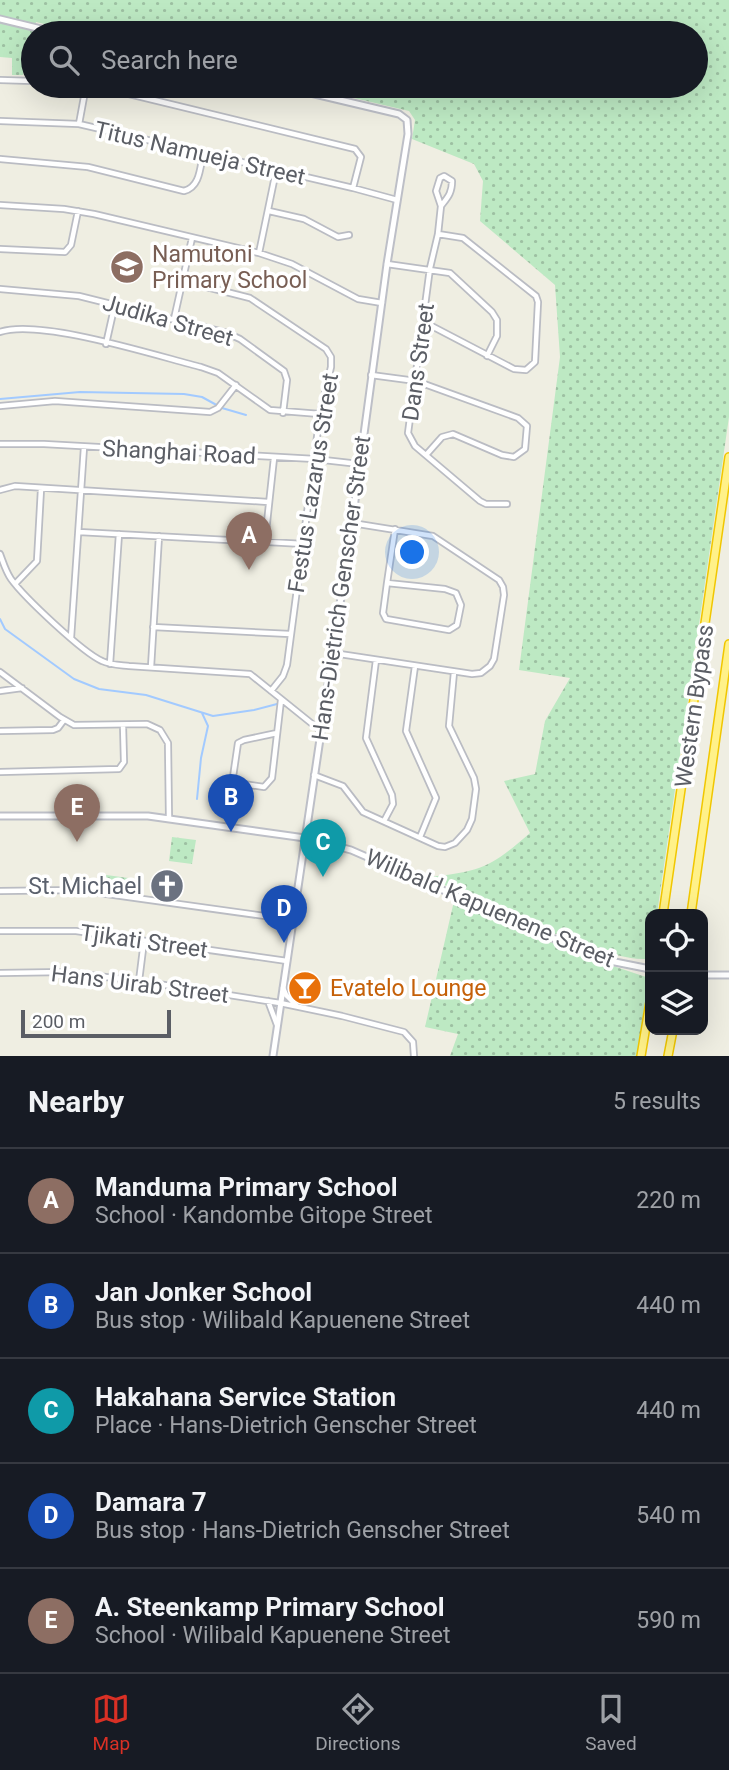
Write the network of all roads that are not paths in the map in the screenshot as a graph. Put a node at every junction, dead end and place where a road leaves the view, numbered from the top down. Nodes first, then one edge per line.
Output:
1 (0, 19) edge
2 (21, 24) edge
3 (0, 80) edge
4 (21, 81) edge
5 (84, 98) edge
6 (145, 98) edge
7 (332, 98) edge
8 (0, 121) edge
9 (79, 124) junction
10 (204, 154) junction
11 (0, 159) edge
12 (276, 171) junction
13 (354, 188) junction
14 (397, 200) junction
15 (0, 205) edge
16 (441, 206) junction
17 (78, 211) junction
18 (269, 211) junction
19 (438, 234) junction
20 (349, 235) dead end
21 (192, 238) junction
22 (0, 248) edge
23 (259, 253) junction
24 (387, 264) junction
25 (430, 268) junction
26 (183, 281) junction
27 (0, 289) edge
28 (382, 303) junction
29 (116, 304) junction
30 (174, 318) junction
31 (424, 322) junction
32 (0, 332) edge
33 (106, 344) junction
34 (487, 356) junction
35 (371, 375) junction
36 (416, 380) junction
37 (236, 385) junction
38 (0, 407) edge
39 (283, 413) junction
40 (320, 414) junction
41 (0, 444) edge
42 (84, 447) junction
43 (426, 455) junction
44 (729, 457) edge
45 (274, 458) junction
46 (315, 459) junction
47 (359, 464) junction
48 (40, 489) junction
49 (0, 490) edge
50 (81, 490) junction
51 (268, 502) junction
52 (507, 504) dead end
53 (352, 523) junction
54 (395, 529) junction
55 (79, 532) junction
56 (119, 534) junction
57 (159, 536) junction
58 (265, 541) junction
59 (303, 544) junction
60 (0, 554) edge
61 (387, 583) junction
62 (15, 584) junction
63 (153, 627) junction
64 (290, 634) junction
65 (71, 639) junction
66 (729, 644) edge
67 (333, 653) junction
68 (376, 660) junction
69 (110, 664) junction
70 (415, 666) junction
71 (151, 667) junction
72 (0, 672) edge
73 (454, 672) junction
74 (22, 688) junction
75 (0, 691) edge
76 (271, 691) junction
77 (281, 700) junction
78 (64, 719) junction
79 (123, 725) junction
80 (0, 731) edge
81 (321, 731) junction
82 (277, 733) junction
83 (0, 772) edge
84 (314, 775) junction
85 (0, 816) edge
86 (170, 818) junction
87 (384, 821) junction
88 (420, 837) junction
89 (305, 838) junction
90 (0, 891) edge
91 (664, 909) edge
92 (692, 909) edge
93 (293, 920) junction
94 (0, 931) edge
95 (144, 942) junction
96 (287, 961) junction
97 (645, 968) edge
98 (0, 973) edge
99 (708, 975) edge
100 (729, 975) edge
101 (139, 981) junction
102 (283, 988) junction
103 (268, 1002) junction
104 (280, 1003) junction
105 (299, 1007) junction
106 (277, 1026) junction
107 (645, 1032) edge
108 (672, 1035) edge
109 (272, 1056) edge
110 (414, 1056) edge
111 (641, 1056) edge
112 (668, 1056) edge

1 - 2 street
3 - 4 street
5 - 9 street
6 - 13 street
7 - 14 street, Hans-Dietrich Genscher Street
8 - 9 street, Titus Namueja Street
9 - 10 street, Titus Namueja Street
10 - 11 street
10 - 12 street, Titus Namueja Street
12 - 13 street, Titus Namueja Street
12 - 18 street
13 - 14 street, Titus Namueja Street
14 - 24 street, Hans-Dietrich Genscher Street
15 - 17 street
16 - 16 street, Dans Street
16 - 19 street, Dans Street
17 - 21 street
17 - 22 street
18 - 20 street
18 - 23 street
19 - 25 street, Dans Street
19 - 34 street
21 - 23 street
21 - 26 street
23 - 28 street
24 - 25 street
24 - 28 street, Hans-Dietrich Genscher Street
25 - 31 street, Dans Street
25 - 34 street
26 - 30 street
26 - 40 street, Festus Lazarus Street
27 - 29 street, Judika Street
28 - 35 street, Hans-Dietrich Genscher Street
29 - 30 street, Judika Street
29 - 33 street
30 - 39 street, Judika Street
31 - 34 street
31 - 36 street, Dans Street
32 - 33 street
33 - 37 street
35 - 36 street
35 - 47 street, Hans-Dietrich Genscher Street
36 - 43 street, Dans Street
36 - 43 street
37 - 38 street
37 - 39 street
39 - 40 street
40 - 46 street, Festus Lazarus Street
41 - 42 street, Shanghai Road
42 - 45 street, Shanghai Road
42 - 50 street
43 - 52 street, Dans Street
44 - 91 highway, Western Bypass
45 - 46 street, Shanghai Road
45 - 51 street
46 - 47 street, Shanghai Road
46 - 59 street, Festus Lazarus Street
47 - 53 street, Hans-Dietrich Genscher Street
48 - 49 street
48 - 50 street
48 - 62 street
50 - 51 street
50 - 55 street
51 - 58 street
53 - 54 street
53 - 67 street, Hans-Dietrich Genscher Street
54 - 61 street
54 - 73 street
55 - 56 street
55 - 65 street
56 - 57 street
56 - 69 street
57 - 58 street
57 - 63 street
58 - 59 street
59 - 64 street, Festus Lazarus Street
60 - 62 street
61 - 61 street
62 - 65 street
63 - 64 street
63 - 71 street
64 - 76 street, Festus Lazarus Street
65 - 69 street
66 - 92 highway, Western Bypass
67 - 68 street
67 - 81 street, Hans-Dietrich Genscher Street
68 - 70 street
68 - 87 street
69 - 71 street
70 - 73 street
70 - 88 street
71 - 76 street
72 - 74 street
73 - 88 street
74 - 75 street
74 - 78 street
76 - 77 street
77 - 81 street
77 - 82 street
78 - 79 street
78 - 80 street
79 - 83 street
79 - 86 street
81 - 84 street, Hans-Dietrich Genscher Street
82 - 82 street
84 - 87 street
84 - 89 street, Hans-Dietrich Genscher Street
85 - 86 street, Wilibald Kapuenene Street
86 - 89 street, Wilibald Kapuenene Street
87 - 88 street
89 - 93 street, Hans-Dietrich Genscher Street
89 - 97 street, Wilibald Kapuenene Street
90 - 93 street
93 - 96 street, Hans-Dietrich Genscher Street
94 - 95 street, Tjikati Street
95 - 96 street, Tjikati Street
95 - 101 street
96 - 102 street, Hans-Dietrich Genscher Street
98 - 101 street, Hans Uirab Street
99 - 100 street
101 - 103 street, Hans Uirab Street
102 - 104 street, Hans-Dietrich Genscher Street
102 - 105 street
103 - 104 street, Hans Uirab Street
103 - 106 street
104 - 105 street, Hans Uirab Street
104 - 106 street, Hans-Dietrich Genscher Street
105 - 110 street, Hans Uirab Street
106 - 109 street, Hans-Dietrich Genscher Street
107 - 111 highway
108 - 112 highway

